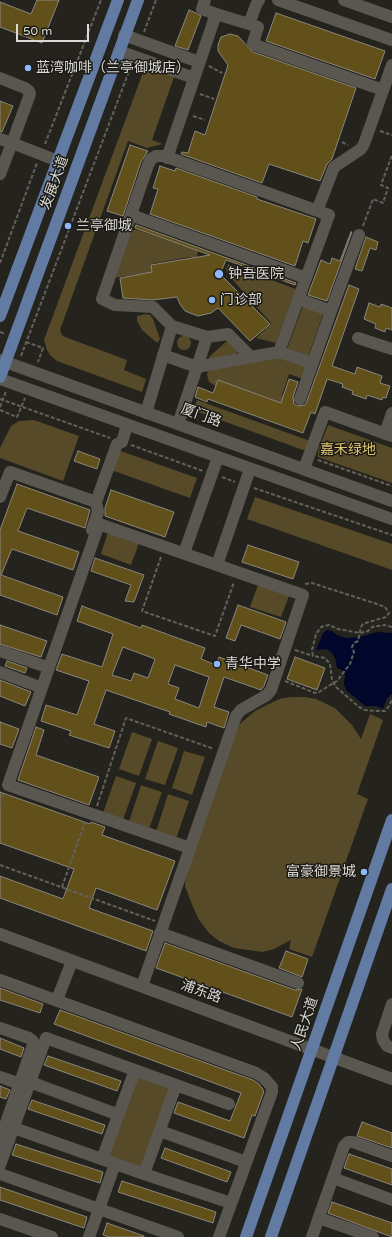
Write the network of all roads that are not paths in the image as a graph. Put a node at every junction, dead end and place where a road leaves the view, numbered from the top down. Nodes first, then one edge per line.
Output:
1 (118, 0) edge
2 (138, 0) edge
3 (205, 0) edge
4 (259, 0) edge
5 (278, 0) edge
6 (344, 0) edge
7 (216, 14) junction
8 (392, 17) edge
9 (249, 24) junction
10 (124, 35) junction
11 (392, 40) edge
12 (119, 51) junction
13 (199, 62) junction
14 (392, 65) edge
15 (0, 78) edge
16 (194, 78) junction
17 (383, 90) junction
18 (0, 139) edge
19 (12, 143) junction
20 (167, 158) junction
21 (58, 161) junction
22 (0, 174) edge
23 (317, 211) junction
24 (131, 215) junction
25 (359, 235) road end
26 (306, 278) junction
27 (298, 299) junction
28 (331, 311) junction
29 (0, 316) edge
30 (172, 326) junction
31 (207, 337) junction
32 (358, 338) dead end
33 (392, 349) edge
34 (278, 352) junction
35 (163, 355) junction
36 (251, 357) junction
37 (7, 363) edge
38 (312, 363) junction
39 (197, 367) junction
40 (3, 379) edge
41 (300, 399) dead end
42 (146, 413) junction
43 (392, 413) edge
44 (178, 424) junction
45 (127, 425) junction
46 (388, 435) edge
47 (218, 458) junction
48 (250, 469) junction
49 (304, 469) junction
50 (3, 478) edge
51 (0, 497) edge
52 (392, 501) edge
53 (96, 502) junction
54 (392, 519) edge
55 (184, 553) junction
56 (217, 565) junction
57 (0, 651) edge
58 (44, 666) junction
59 (0, 672) edge
60 (37, 686) junction
61 (0, 790) edge
62 (392, 820) edge
63 (190, 848) junction
64 (392, 889) edge
65 (162, 928) junction
66 (0, 934) edge
67 (72, 961) junction
68 (0, 980) edge
69 (298, 983) dead end
70 (142, 986) junction
71 (57, 1000) junction
72 (392, 1004) edge
73 (0, 1028) edge
74 (392, 1048) edge
75 (312, 1049) junction
76 (333, 1058) junction
77 (135, 1070) junction
78 (0, 1077) edge
79 (392, 1079) edge
80 (25, 1083) junction
81 (176, 1085) junction
82 (229, 1104) dead end
83 (119, 1114) junction
84 (6, 1127) edge
85 (160, 1131) junction
86 (0, 1140) edge
87 (392, 1156) edge
88 (102, 1159) junction
89 (246, 1162) junction
90 (116, 1164) junction
91 (0, 1165) edge
92 (0, 1174) edge
93 (144, 1174) junction
94 (333, 1178) junction
95 (392, 1200) edge
96 (231, 1203) junction
97 (99, 1209) junction
98 (319, 1218) junction
99 (0, 1219) edge
100 (52, 1237) edge
101 (89, 1237) edge
102 (178, 1237) edge
103 (219, 1237) edge
104 (246, 1237) edge
105 (271, 1237) edge
106 (312, 1237) edge
107 (373, 1237) edge

1 - 21 main road, 发展大道
2 - 10 main road, 发展大道
3 - 7 street
4 - 9 street
5 - 11 street
6 - 8 street
7 - 9 street
7 - 13 street
9 - 17 street
10 - 12 main road, 发展大道
10 - 13 street
12 - 16 street
12 - 37 main road, 发展大道
13 - 16 street
14 - 17 street
15 - 19 street
16 - 20 street
17 - 23 street
18 - 19 street
19 - 21 street
19 - 22 street
20 - 23 street
20 - 24 street
21 - 29 main road, 发展大道
23 - 26 street
24 - 26 street
24 - 30 street
25 - 28 street
26 - 27 street
27 - 28 street
27 - 34 street
28 - 38 street
30 - 31 street
30 - 35 street
31 - 36 street
31 - 39 street
32 - 33 street
34 - 36 street
34 - 38 street
35 - 39 street
35 - 42 street
36 - 39 street
37 - 40 main road, 发展大道
37 - 42 street, 厦门路
38 - 41 street
39 - 44 street
40 - 45 street
42 - 44 street, 厦门路
43 - 46 street
44 - 49 street, 厦门路
45 - 47 street
45 - 53 street
46 - 49 street
47 - 48 street
47 - 55 street
48 - 54 street
48 - 56 street
49 - 52 street, 厦门路
50 - 51 street
50 - 53 street
53 - 58 street
55 - 56 street
55 - 63 street
56 - 63 street
57 - 58 street
58 - 60 street
59 - 60 street
60 - 61 street
62 - 75 main road, 人民大道
63 - 65 street
64 - 76 main road
65 - 69 street
65 - 70 street
66 - 67 street, 浦东路
67 - 70 street, 浦东路
67 - 71 street
68 - 71 street
70 - 75 street, 浦东路
71 - 89 street
72 - 74 street
73 - 80 street
75 - 76 street, 浦东路
75 - 104 main road, 人民大道
76 - 79 street, 浦东路
76 - 105 main road
77 - 80 street
77 - 81 street
77 - 83 street
78 - 80 street
80 - 83 street
80 - 84 street
81 - 82 street
81 - 85 street
83 - 88 street
84 - 86 street
84 - 88 street
84 - 91 street
85 - 89 street
85 - 93 street
87 - 94 street
88 - 90 street
89 - 96 street
90 - 93 street
90 - 97 street
92 - 97 street
93 - 96 street
94 - 95 street
94 - 98 street
96 - 103 street
97 - 101 street
97 - 102 street
98 - 106 street
98 - 107 street
99 - 100 street

